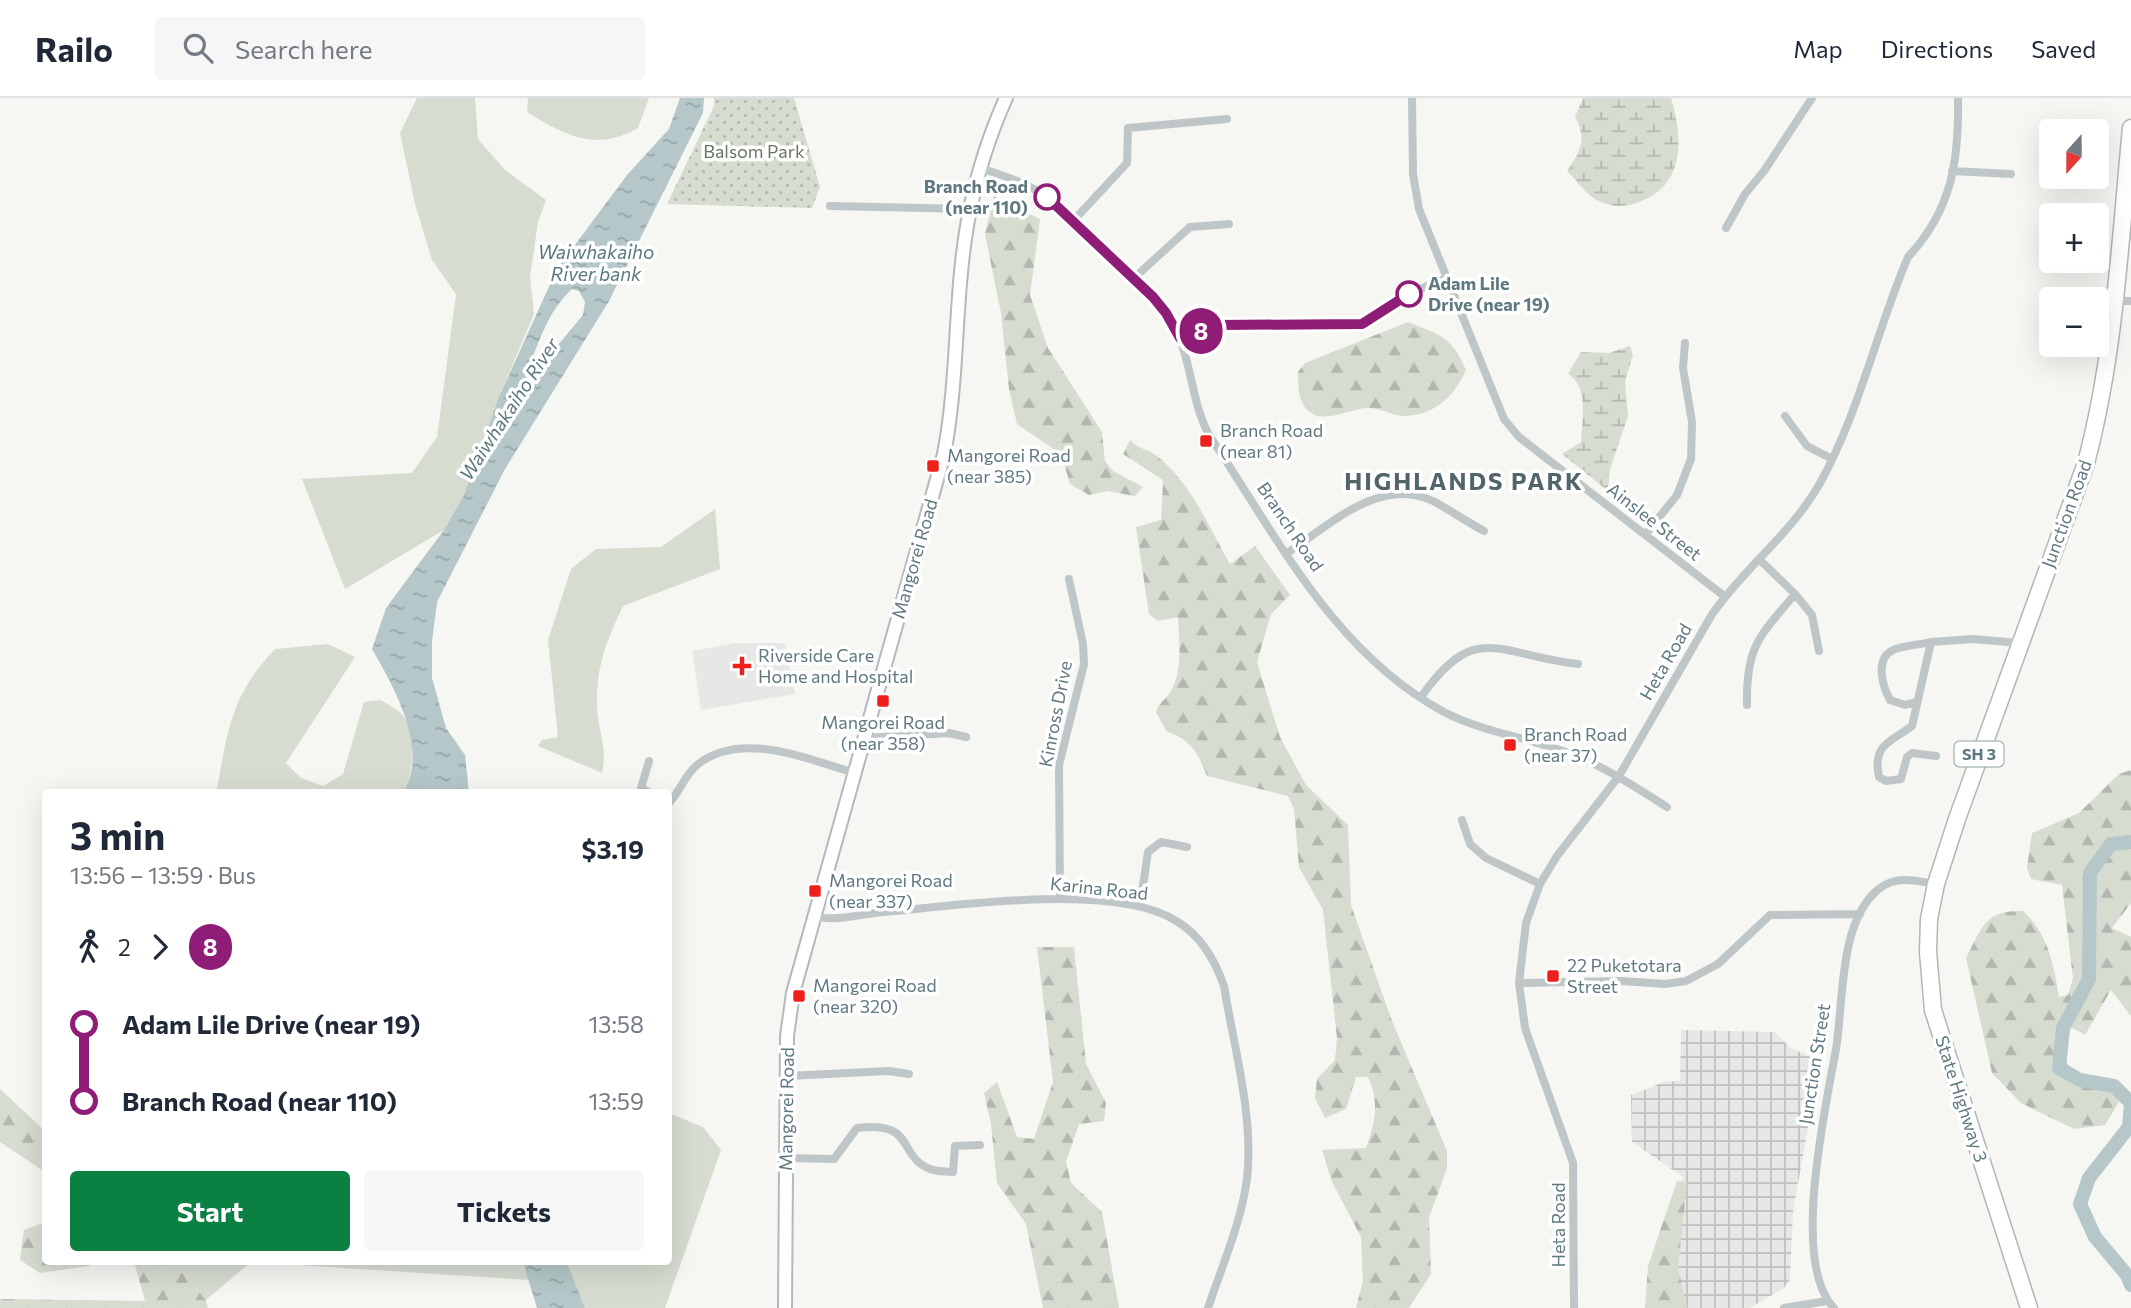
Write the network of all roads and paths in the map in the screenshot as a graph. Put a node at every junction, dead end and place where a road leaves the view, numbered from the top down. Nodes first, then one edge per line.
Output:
1 (1006, 98) edge
2 (1412, 98) edge
3 (1812, 98) edge
4 (1958, 98) edge
5 (1227, 119) dead end
6 (2131, 128) edge
7 (980, 168) junction
8 (1952, 171) junction
9 (2011, 174) dead end
10 (830, 206) dead end
11 (971, 209) junction
12 (1074, 220) junction
13 (1228, 224) dead end
14 (1726, 228) dead end
15 (1135, 278) junction
16 (1446, 278) junction
17 (2114, 301) junction
18 (2131, 301) edge
19 (1180, 338) junction
20 (1685, 343) dead end
21 (1785, 416) dead end
22 (1832, 459) junction
23 (1484, 531) dead end
24 (1645, 535) junction
25 (1287, 553) junction
26 (1759, 559) junction
27 (1069, 579) dead end
28 (1795, 594) junction
29 (1724, 596) junction
30 (1931, 642) junction
31 (2019, 643) junction
32 (1819, 651) dead end
33 (1578, 664) dead end
34 (1421, 697) junction
35 (1916, 702) junction
36 (1747, 705) dead end
37 (966, 737) dead end
38 (866, 738) junction
39 (1936, 756) dead end
40 (649, 761) dead end
41 (855, 773) junction
42 (1619, 776) junction
43 (642, 789) edge
44 (672, 798) edge
45 (1667, 807) dead end
46 (1462, 820) dead end
47 (1188, 847) dead end
48 (1540, 884) junction
49 (1936, 884) junction
50 (1060, 899) junction
51 (1140, 906) junction
52 (1860, 915) junction
53 (814, 916) junction
54 (1519, 983) junction
55 (909, 1074) dead end
56 (787, 1076) junction
57 (980, 1145) dead end
58 (786, 1158) junction
59 (1831, 1305) edge
60 (785, 1308) edge
61 (1208, 1308) edge
62 (1574, 1308) edge
63 (1784, 1308) edge
64 (2029, 1308) edge

1 - 7 street, Mangorei Road
2 - 16 street, Ainslee Street
3 - 14 street
4 - 8 street, Heta Road
5 - 12 street
6 - 17 highway, Junction Road / SH 3
7 - 11 street, Mangorei Road
7 - 12 street, Branch Road
8 - 9 street
8 - 22 street, Heta Road
10 - 11 street
11 - 38 street, Mangorei Road
12 - 15 street, Branch Road
13 - 15 street
15 - 19 street, Branch Road
16 - 19 street
16 - 24 street, Ainslee Street
17 - 18 street
17 - 31 highway, Junction Road / SH 3
19 - 25 street, Branch Road
20 - 24 street
21 - 22 street
22 - 26 street, Heta Road
23 - 25 street
24 - 29 street, Ainslee Street
25 - 34 street, Branch Road
26 - 28 street
26 - 29 street, Heta Road
27 - 50 street, Kinross Drive
28 - 32 street
28 - 36 street
29 - 42 street, Heta Road
30 - 31 street
30 - 35 street
30 - 35 street
31 - 49 highway, Junction Road / SH 3
33 - 34 street
34 - 42 street, Branch Road
35 - 39 street
37 - 38 street
38 - 41 street, Mangorei Road
40 - 43 street
41 - 44 street
41 - 53 street, Mangorei Road
42 - 45 street, Branch Road
42 - 48 street, Heta Road
46 - 48 street
47 - 51 street
48 - 54 street, Heta Road
49 - 52 street, Junction Street
49 - 64 highway, State Highway 3 / SH 3
50 - 51 street, Karina Road
50 - 53 street, Karina Road
51 - 61 street, Karina Road
52 - 54 street
52 - 59 street, Junction Street
53 - 56 street, Mangorei Road
54 - 62 street, Heta Road
55 - 56 street
56 - 58 street, Mangorei Road
57 - 58 street
58 - 60 street, Mangorei Road
59 - 63 street

